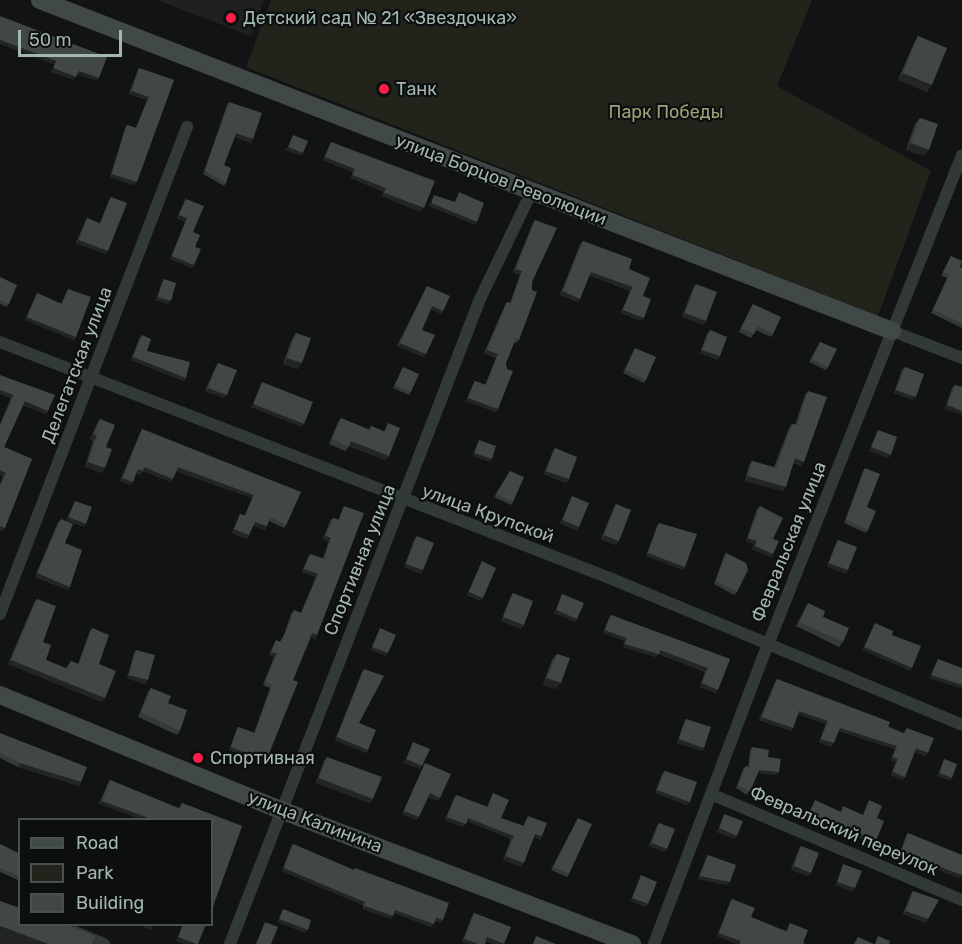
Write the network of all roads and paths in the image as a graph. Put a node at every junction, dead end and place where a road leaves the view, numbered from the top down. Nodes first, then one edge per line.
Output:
1 (40, 0) edge
2 (187, 127) dead end
3 (962, 155) edge
4 (958, 181) edge
5 (531, 193) junction
6 (892, 331) junction
7 (0, 342) edge
8 (962, 358) edge
9 (92, 378) junction
10 (403, 501) junction
11 (0, 614) edge
12 (767, 647) junction
13 (0, 695) edge
14 (962, 725) edge
15 (713, 795) junction
16 (281, 810) junction
17 (962, 900) edge
18 (61, 926) edge
19 (104, 944) edge
20 (230, 944) edge
21 (632, 944) edge
22 (654, 944) edge

1 - 5 street, улица Борцов Революции
2 - 9 street, Делегатская улица
3 - 4 street, Февральская улица
4 - 6 street, Февральская улица
5 - 6 street, улица Борцов Революции
5 - 10 street, Спортивная улица
6 - 8 street, улица Борцов Революции
6 - 12 street, Февральская улица
7 - 9 street, улица Крупской
9 - 10 street, улица Крупской
9 - 11 street, Делегатская улица
10 - 12 street, улица Крупской
10 - 16 street, Спортивная улица
12 - 14 street, улица Крупской
12 - 15 street, Февральская улица
13 - 16 street, улица Калинина
15 - 17 street, Февральский переулок
15 - 22 street, Февральская улица
16 - 20 street, Спортивная улица
16 - 21 street, улица Калинина
18 - 19 street

